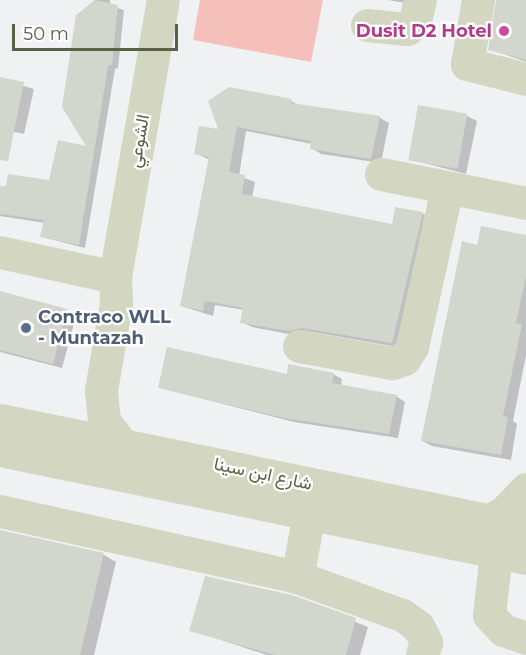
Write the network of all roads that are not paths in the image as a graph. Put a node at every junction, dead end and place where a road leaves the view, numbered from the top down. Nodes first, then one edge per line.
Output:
1 (163, 0) edge
2 (420, 0) edge
3 (478, 0) edge
4 (368, 25) dead end
5 (526, 79) edge
6 (381, 174) dead end
7 (447, 188) junction
8 (526, 203) edge
9 (0, 252) edge
10 (115, 279) junction
11 (298, 346) dead end
12 (0, 420) edge
13 (65, 432) junction
14 (122, 445) junction
15 (0, 450) edge
16 (526, 489) edge
17 (0, 511) edge
18 (309, 514) junction
19 (488, 521) junction
20 (526, 528) edge
21 (511, 555) edge
22 (297, 577) junction
23 (526, 638) edge
24 (422, 655) edge

1 - 10 street, الشوعي
2 - 4 street
3 - 5 street
6 - 7 street
7 - 8 street
7 - 11 street
9 - 10 street
10 - 13 street, الشوعي
10 - 14 street, الشوعي
12 - 13 street, شارع ابن سينا
13 - 14 street, شارع ابن سينا
14 - 19 street, شارع ابن سينا
15 - 18 street, شارع ابن سينا
16 - 19 street
17 - 22 street
18 - 21 street, شارع ابن سينا
18 - 22 street
19 - 20 street, شارع ابن سينا
21 - 23 street
22 - 24 street

